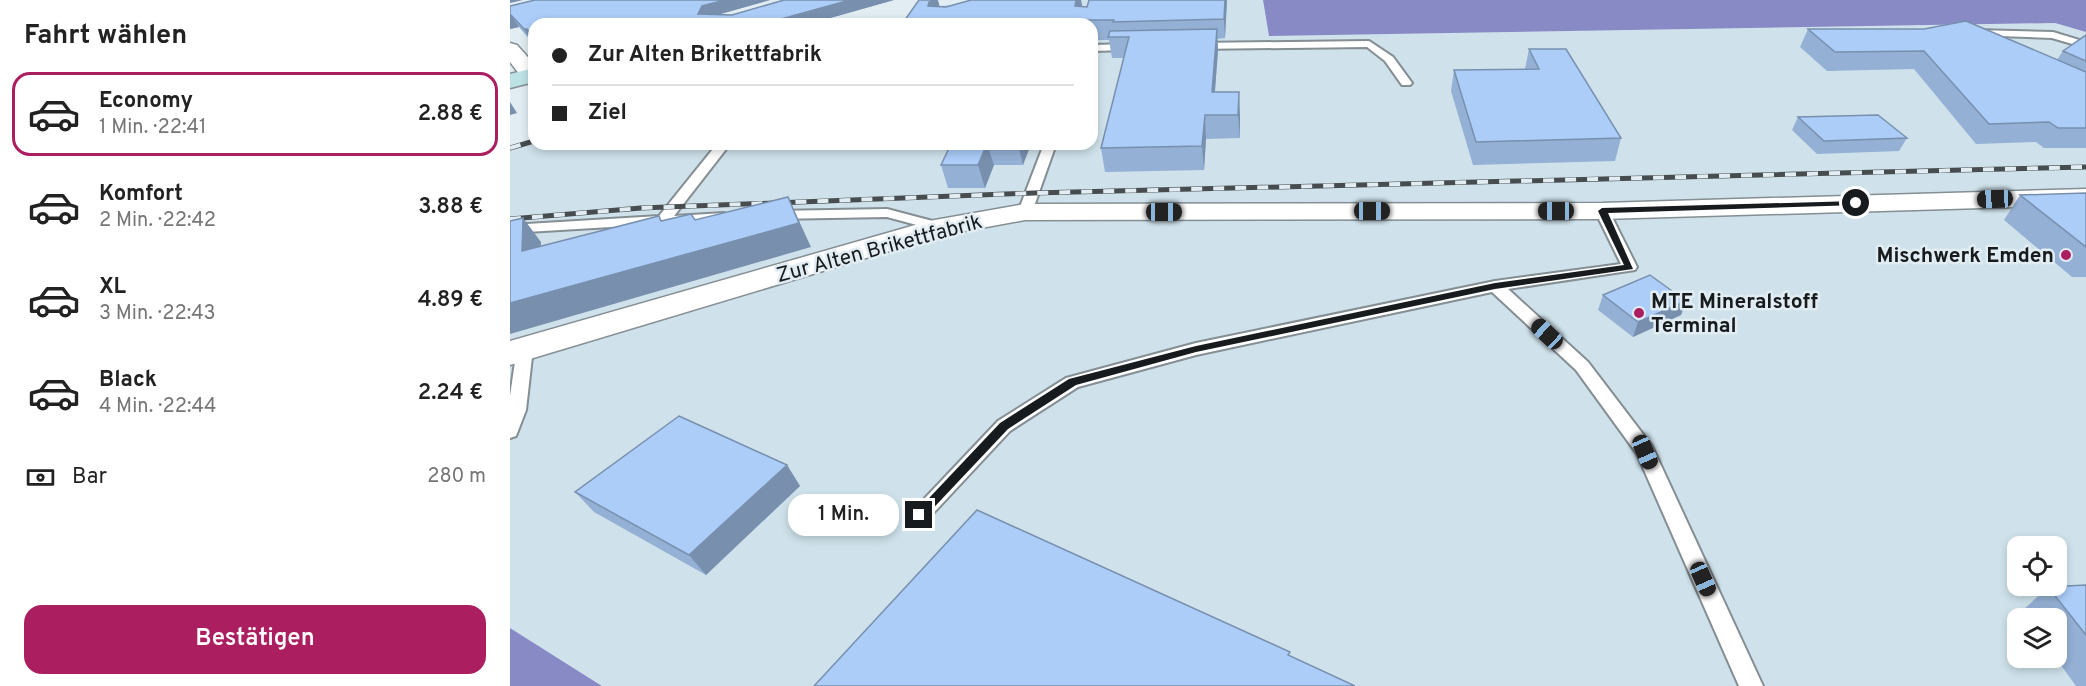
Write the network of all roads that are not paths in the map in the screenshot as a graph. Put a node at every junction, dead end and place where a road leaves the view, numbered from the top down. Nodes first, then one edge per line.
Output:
1 (2086, 45) edge
2 (1185, 46) edge
3 (1138, 47) edge
4 (1098, 48) edge
5 (1988, 48) edge
6 (510, 49) edge
7 (528, 69) edge
8 (528, 76) edge
9 (510, 81) edge
10 (1406, 83) dead end
11 (719, 150) edge
12 (1048, 150) edge
13 (2086, 197) edge
14 (1602, 211) junction
15 (1025, 212) junction
16 (664, 219) junction
17 (939, 227) junction
18 (510, 229) edge
19 (1495, 286) junction
20 (517, 350) edge
21 (510, 431) edge
22 (919, 515) dead end
23 (1751, 686) edge

1 - 5 lane
2 - 10 lane
3 - 4 lane
6 - 7 street
8 - 9 main road
11 - 16 lane
12 - 15 lane
13 - 14 street, Zur Alten Brikettfabrik
14 - 15 street, Zur Alten Brikettfabrik
14 - 19 lane
15 - 17 street, Zur Alten Brikettfabrik
16 - 17 lane
16 - 18 lane
17 - 20 street, Zur Alten Brikettfabrik
19 - 22 lane
19 - 23 lane
20 - 21 lane

